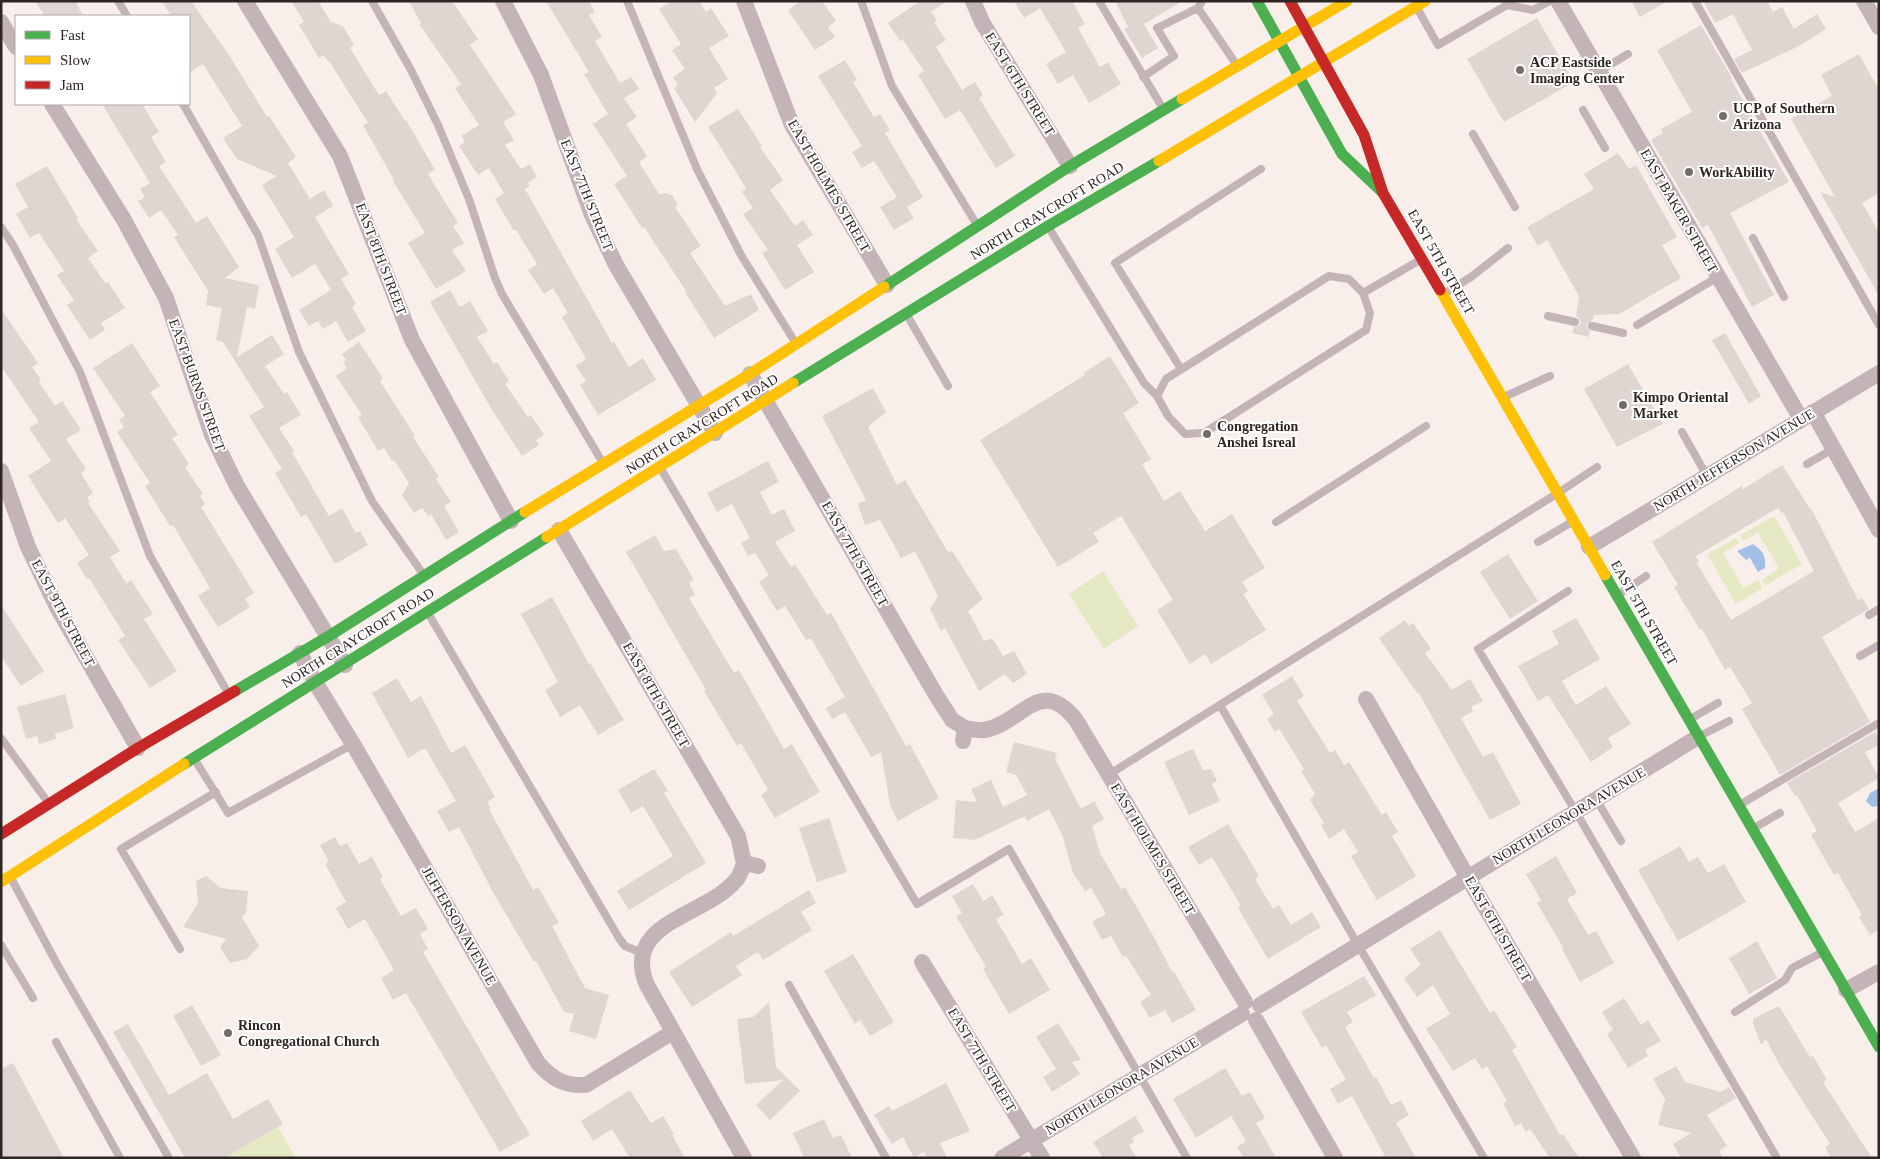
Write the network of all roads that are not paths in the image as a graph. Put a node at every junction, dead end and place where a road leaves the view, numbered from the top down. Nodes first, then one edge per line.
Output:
1 (118, 1) edge
2 (244, 1) edge
3 (372, 1) edge
4 (503, 1) edge
5 (627, 1) edge
6 (744, 1) edge
7 (861, 1) edge
8 (974, 1) edge
9 (1099, 1) edge
10 (1256, 1) edge
11 (1290, 1) edge
12 (1347, 1) edge
13 (1550, 1) edge
14 (1558, 1) edge
15 (1695, 1) edge
16 (1864, 1) edge
17 (1200, 4) edge
18 (1420, 4) edge
19 (126, 15) edge
20 (1, 22) edge
21 (1304, 26) junction
22 (1879, 27) edge
23 (1279, 41) junction
24 (15, 44) edge
25 (1628, 54) dead end
26 (1324, 63) junction
27 (1237, 66) junction
28 (1598, 72) junction
29 (1143, 77) junction
30 (1300, 78) junction
31 (53, 105) edge
32 (184, 105) edge
33 (1163, 109) junction
34 (1583, 110) dead end
35 (1473, 134) dead end
36 (1605, 148) dead end
37 (1070, 166) junction
38 (1261, 169) dead end
39 (1383, 193) junction
40 (1515, 207) dead end
41 (978, 226) junction
42 (1048, 226) junction
43 (1, 227) edge
44 (1753, 238) dead end
45 (1508, 248) dead end
46 (1422, 259) junction
47 (1718, 278) junction
48 (887, 286) junction
49 (1363, 293) junction
50 (1442, 295) junction
51 (1784, 297) dead end
52 (906, 314) junction
53 (1548, 316) dead end
54 (1575, 322) dead end
55 (1637, 325) dead end
56 (1879, 325) edge
57 (1592, 326) dead end
58 (1623, 333) dead end
59 (796, 345) junction
60 (1181, 369) junction
61 (1879, 373) edge
62 (750, 374) junction
63 (1550, 376) dead end
64 (948, 386) dead end
65 (1158, 396) junction
66 (1502, 398) junction
67 (766, 402) junction
68 (700, 405) junction
69 (1807, 416) junction
70 (1426, 426) dead end
71 (1682, 432) dead end
72 (716, 433) junction
73 (1833, 448) junction
74 (603, 464) junction
75 (1807, 464) dead end
76 (660, 467) junction
77 (1597, 467) dead end
78 (1, 471) edge
79 (1707, 476) junction
80 (1558, 493) junction
81 (511, 521) junction
82 (1574, 521) junction
83 (1276, 522) dead end
84 (559, 530) junction
85 (1879, 530) edge
86 (1538, 542) dead end
87 (1589, 547) junction
88 (425, 576) junction
89 (1646, 576) dead end
90 (1568, 591) dead end
91 (1617, 596) junction
92 (1879, 609) edge
93 (428, 612) junction
94 (1869, 615) dead end
95 (328, 636) junction
96 (1879, 645) edge
97 (300, 653) junction
98 (1860, 656) dead end
99 (345, 665) junction
100 (315, 682) junction
101 (229, 694) junction
102 (1366, 699) dead end
103 (1055, 702) joint
104 (1718, 703) dead end
105 (1220, 705) junction
106 (1689, 720) junction
107 (1729, 721) dead end
108 (1879, 723) edge
109 (1698, 737) junction
110 (1, 738) edge
111 (353, 744) junction
112 (138, 748) junction
113 (193, 758) junction
114 (1108, 775) junction
115 (216, 792) junction
116 (1596, 799) junction
117 (49, 804) junction
118 (1739, 805) junction
119 (1576, 812) junction
120 (1780, 813) dead end
121 (1753, 829) junction
122 (1, 834) edge
123 (1621, 841) dead end
124 (1468, 878) junction
125 (6, 879) edge
126 (1, 945) edge
127 (1358, 945) junction
128 (180, 949) dead end
129 (644, 950) junction
130 (1824, 951) junction
131 (922, 962) dead end
132 (1879, 972) edge
133 (789, 985) dead end
134 (1846, 990) junction
135 (33, 998) dead end
136 (1251, 1010) junction
137 (1735, 1012) dead end
138 (673, 1032) junction
139 (56, 1042) dead end
140 (1879, 1047) edge
141 (1140, 1076) junction
142 (1031, 1140) junction
143 (120, 1158) edge
144 (169, 1158) edge
145 (744, 1158) edge
146 (886, 1158) edge
147 (1002, 1158) edge
148 (1042, 1158) edge
149 (1187, 1158) edge
150 (1335, 1158) edge
151 (1484, 1158) edge
152 (1633, 1158) edge
153 (1777, 1158) edge

1 - 19 lane
2 - 81 street, EAST 8TH STREET
3 - 74 lane
4 - 68 street, EAST 7TH STREET
5 - 59 lane
6 - 48 street, EAST HOLMES STREET
7 - 41 lane
8 - 37 street, EAST 6TH STREET
9 - 29 lane
10 - 23 main road, EAST 5TH STREET
11 - 21 main road, EAST 5TH STREET
12 - 21 main road, NORTH CRAYCROFT ROAD
13 - 18 lane
14 - 28 street, EAST BAKER STREET
15 - 56 lane
16 - 22 street
17 - 27 lane
17 - 29 lane
18 - 26 main road, NORTH CRAYCROFT ROAD
20 - 24 street
21 - 23 main road, NORTH CRAYCROFT ROAD
21 - 26 main road, EAST 5TH STREET
23 - 27 main road, NORTH CRAYCROFT ROAD
23 - 30 main road, EAST 5TH STREET
25 - 28 lane
26 - 30 main road, NORTH CRAYCROFT ROAD
26 - 39 main road, EAST 5TH STREET
27 - 33 main road, NORTH CRAYCROFT ROAD
28 - 47 street, EAST BAKER STREET
29 - 33 lane
30 - 39 main road, EAST 5TH STREET
30 - 42 main road, NORTH CRAYCROFT ROAD
31 - 95 street, EAST BURNS STREET
32 - 88 lane
33 - 37 main road, NORTH CRAYCROFT ROAD
34 - 36 lane
35 - 40 lane
37 - 41 main road, NORTH CRAYCROFT ROAD
38 - 60 lane
39 - 46 main road, EAST 5TH STREET
41 - 48 main road, NORTH CRAYCROFT ROAD
42 - 52 main road, NORTH CRAYCROFT ROAD
42 - 65 lane
43 - 101 lane
44 - 51 lane
45 - 50 lane
46 - 49 lane
46 - 50 main road, EAST 5TH STREET
47 - 55 lane
47 - 69 street, EAST BAKER STREET
48 - 59 main road, NORTH CRAYCROFT ROAD
49 - 60 lane
49 - 65 lane
50 - 66 main road, EAST 5TH STREET
52 - 64 lane
52 - 67 main road, NORTH CRAYCROFT ROAD
53 - 54 lane
57 - 58 lane
59 - 62 main road, NORTH CRAYCROFT ROAD
60 - 65 lane
61 - 69 street, NORTH JEFFERSON AVENUE
62 - 67 street, EAST 7TH STREET
62 - 68 main road, NORTH CRAYCROFT ROAD
63 - 66 lane
66 - 80 main road, EAST 5TH STREET
67 - 72 main road, NORTH CRAYCROFT ROAD
67 - 103 street, EAST 7TH STREET
68 - 72 street, EAST 7TH STREET
68 - 74 main road, NORTH CRAYCROFT ROAD
69 - 73 street, EAST BAKER STREET
69 - 79 street, NORTH JEFFERSON AVENUE
70 - 83 lane
71 - 79 lane
72 - 76 main road, NORTH CRAYCROFT ROAD
73 - 75 lane
73 - 85 street, EAST BAKER STREET
74 - 81 main road, NORTH CRAYCROFT ROAD
76 - 84 main road, NORTH CRAYCROFT ROAD
76 - 141 lane
77 - 80 lane
78 - 112 street, EAST 9TH STREET
79 - 87 street, NORTH JEFFERSON AVENUE
80 - 82 main road, EAST 5TH STREET
80 - 105 lane
81 - 88 main road, NORTH CRAYCROFT ROAD
82 - 86 lane
82 - 87 main road, EAST 5TH STREET
84 - 93 main road, NORTH CRAYCROFT ROAD
84 - 129 street, EAST 8TH STREET
87 - 91 main road, EAST 5TH STREET
88 - 95 main road, NORTH CRAYCROFT ROAD
89 - 91 lane
90 - 119 lane
91 - 106 main road, EAST 5TH STREET
92 - 94 lane
93 - 99 main road, NORTH CRAYCROFT ROAD
93 - 129 lane
95 - 97 main road, NORTH CRAYCROFT ROAD
95 - 99 street, EAST BURNS STREET
96 - 98 lane
97 - 100 street, JEFFERSON AVENUE
97 - 101 main road, NORTH CRAYCROFT ROAD
99 - 100 main road, NORTH CRAYCROFT ROAD
100 - 111 street, JEFFERSON AVENUE
100 - 113 main road, NORTH CRAYCROFT ROAD
101 - 112 main road, NORTH CRAYCROFT ROAD
102 - 124 street, EAST 6TH STREET
103 - 114 street, EAST HOLMES STREET
104 - 106 lane
105 - 114 lane
105 - 127 lane
106 - 109 main road, EAST 5TH STREET
107 - 109 lane
108 - 118 lane
109 - 116 street, NORTH LEONORA AVENUE
109 - 118 main road, EAST 5TH STREET
110 - 117 lane
111 - 115 lane
111 - 138 street, JEFFERSON AVENUE
112 - 117 main road, NORTH CRAYCROFT ROAD
113 - 115 lane
113 - 125 main road, NORTH CRAYCROFT ROAD
114 - 136 street, EAST HOLMES STREET
115 - 128 lane
116 - 119 street, NORTH LEONORA AVENUE
116 - 123 lane
117 - 122 main road, NORTH CRAYCROFT ROAD
118 - 121 main road, EAST 5TH STREET
119 - 124 street, NORTH LEONORA AVENUE
119 - 153 lane
120 - 121 lane
121 - 130 main road, EAST 5TH STREET
124 - 127 street, NORTH LEONORA AVENUE
124 - 152 street, EAST 6TH STREET
125 - 144 lane
126 - 135 lane
127 - 136 street, NORTH LEONORA AVENUE
127 - 151 lane
129 - 138 street
130 - 134 main road, EAST 5TH STREET
130 - 137 lane
131 - 142 street, EAST 7TH STREET
132 - 134 street
133 - 146 lane
134 - 140 main road, EAST 5TH STREET
136 - 141 street, NORTH LEONORA AVENUE
136 - 150 street, EAST HOLMES STREET
138 - 145 street
139 - 143 lane
141 - 142 street, NORTH LEONORA AVENUE
141 - 149 lane
142 - 147 street, NORTH LEONORA AVENUE
142 - 148 street, EAST 7TH STREET

